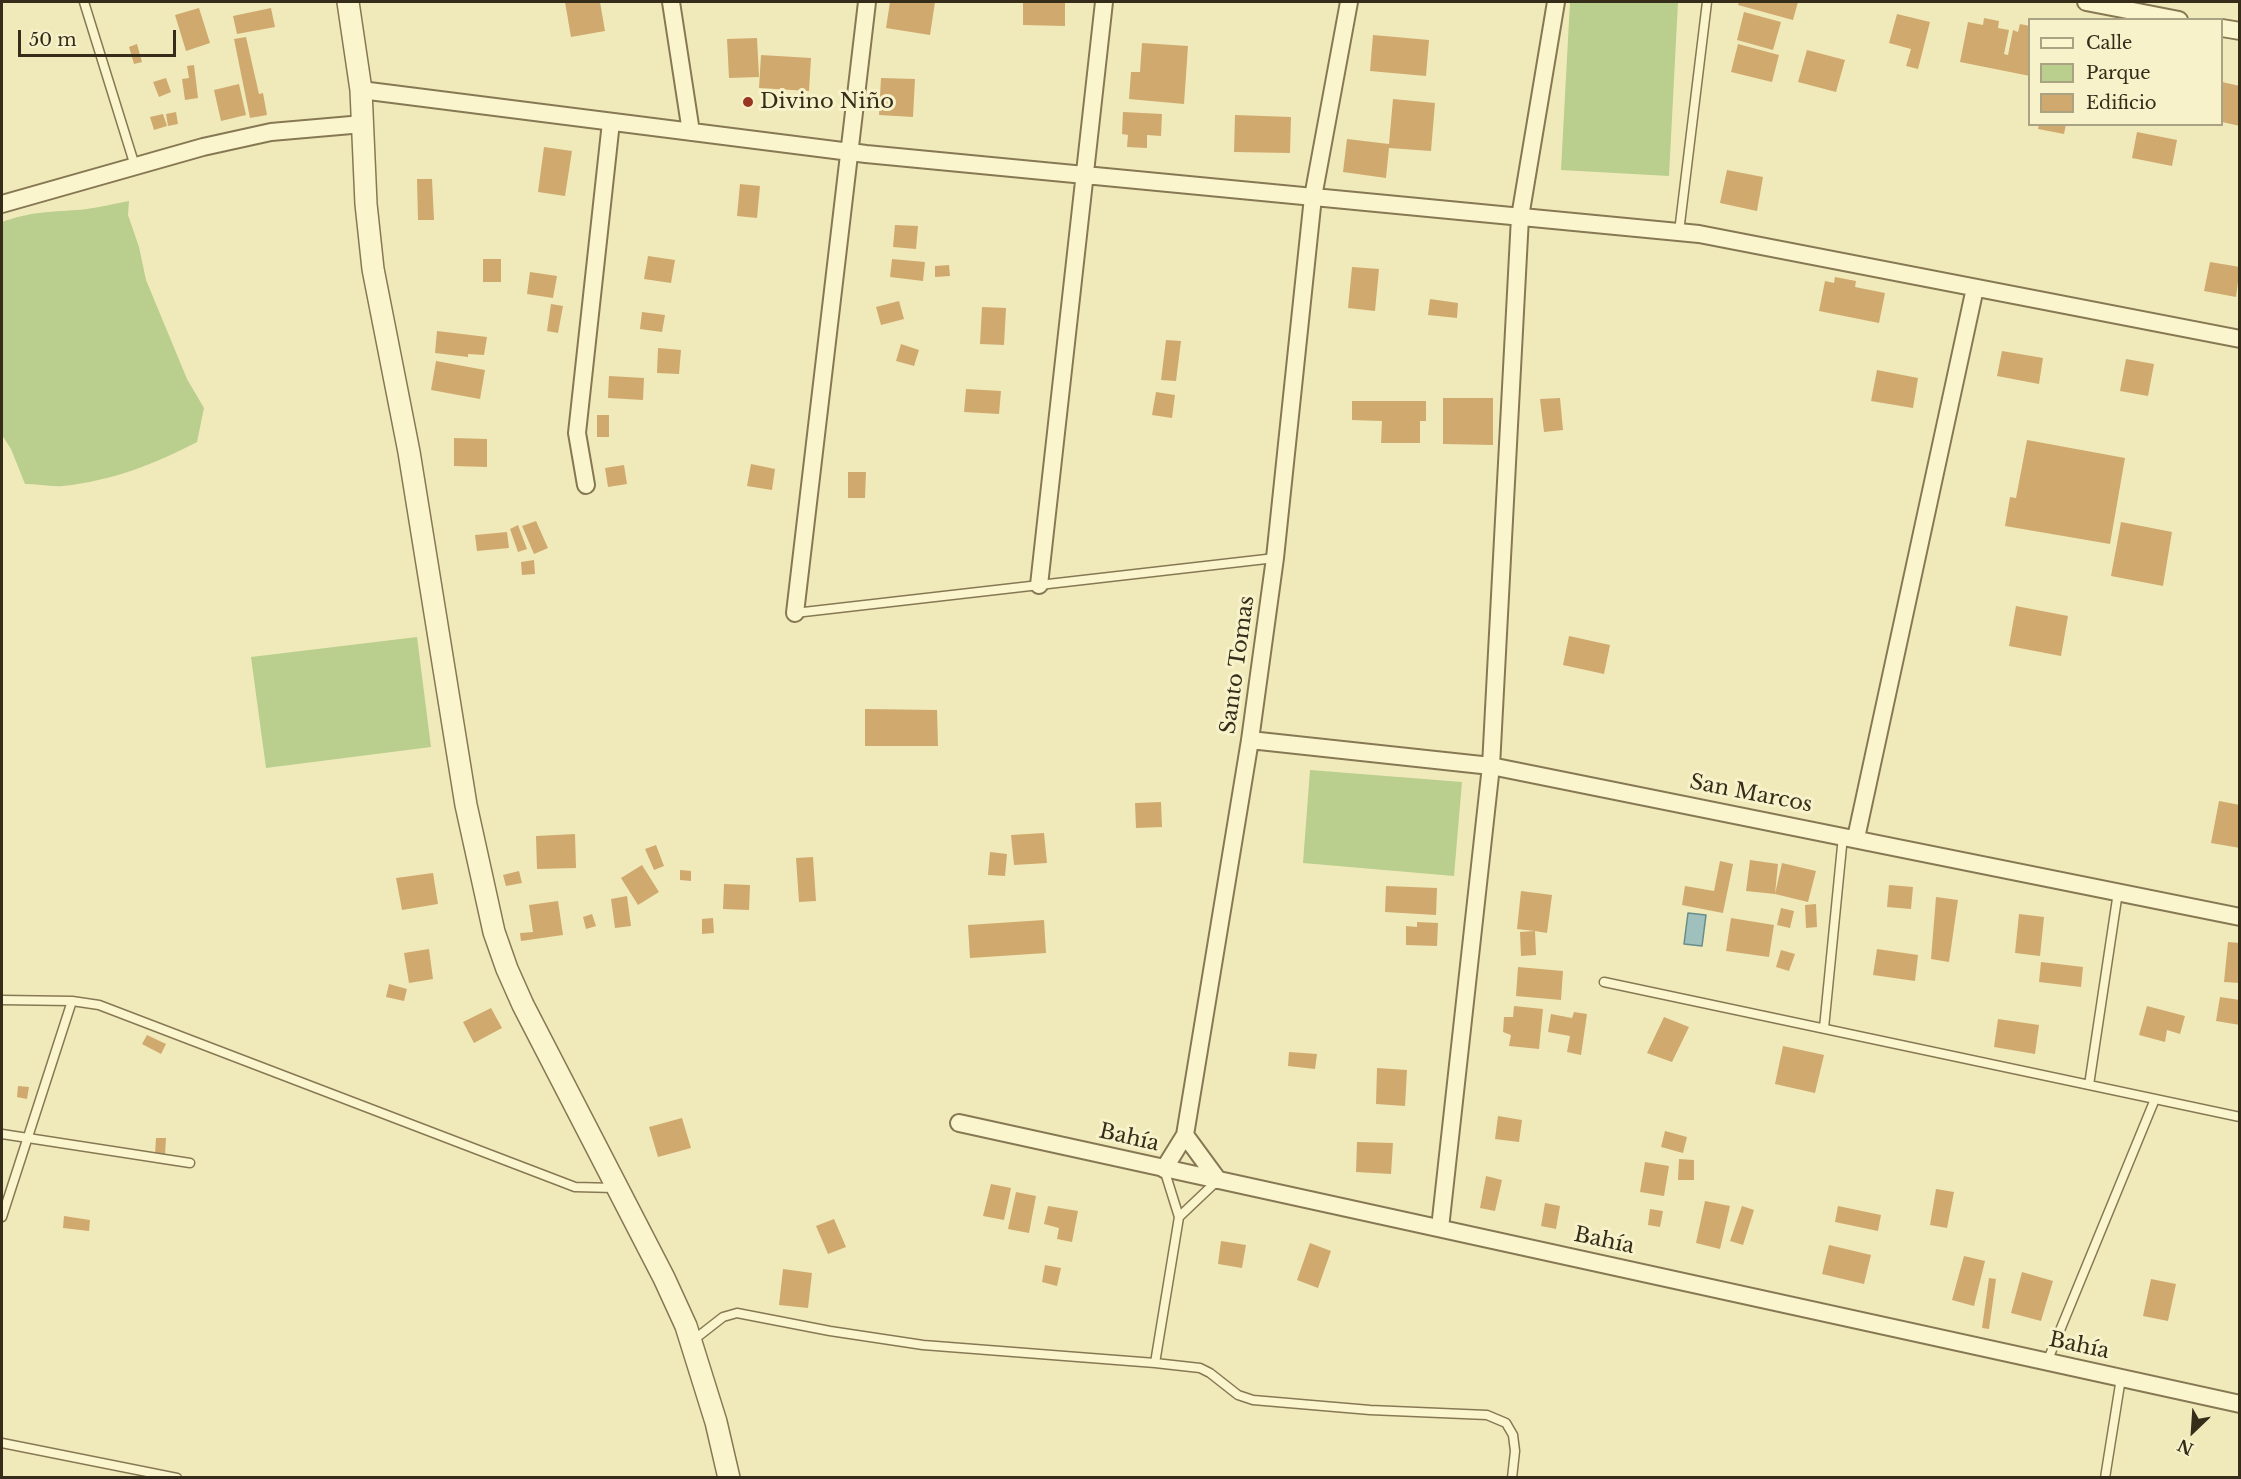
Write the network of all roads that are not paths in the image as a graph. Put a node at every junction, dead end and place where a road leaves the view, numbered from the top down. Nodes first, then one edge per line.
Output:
1 (84, 2) edge
2 (348, 2) edge
3 (671, 2) edge
4 (867, 2) edge
5 (1104, 2) edge
6 (1349, 2) edge
7 (1556, 2) edge
8 (1707, 2) edge
9 (2086, 2) edge
10 (2169, 18) edge
11 (2223, 28) edge
12 (2240, 31) edge
13 (361, 90) junction
14 (611, 122) junction
15 (363, 124) junction
16 (691, 132) junction
17 (849, 152) junction
18 (135, 166) junction
19 (1083, 175) junction
20 (1313, 197) junction
21 (2, 204) edge
22 (1520, 217) junction
23 (1679, 232) junction
24 (1976, 288) junction
25 (2240, 339) edge
26 (586, 485) dead end
27 (1275, 558) junction
28 (1039, 585) junction
29 (795, 613) joint
30 (1250, 740) junction
31 (1491, 766) junction
32 (1850, 837) junction
33 (2118, 892) junction
34 (2240, 917) edge
35 (1604, 982) dead end
36 (2, 1000) edge
37 (72, 1001) junction
38 (1824, 1028) junction
39 (2089, 1085) junction
40 (2155, 1099) junction
41 (2240, 1117) edge
42 (959, 1123) dead end
43 (2, 1134) edge
44 (1185, 1135) junction
45 (28, 1138) junction
46 (190, 1163) dead end
47 (1164, 1169) junction
48 (1218, 1180) junction
49 (618, 1188) junction
50 (2, 1216) edge
51 (1179, 1217) junction
52 (1440, 1228) junction
53 (691, 1342) junction
54 (2047, 1362) junction
55 (1155, 1363) junction
56 (2121, 1378) junction
57 (2240, 1404) edge
58 (2, 1443) edge
59 (177, 1478) edge
60 (729, 1478) edge
61 (1512, 1478) edge
62 (2105, 1478) edge

1 - 18 lane
2 - 13 street
3 - 16 street
4 - 17 street
5 - 19 street
6 - 20 street, Santo Tomas
7 - 22 street
8 - 23 lane
9 - 10 street
11 - 12 street
13 - 14 street
13 - 15 street
14 - 16 street
14 - 26 street
15 - 18 street
15 - 49 street
16 - 17 street
17 - 19 street
17 - 29 street
18 - 21 street
19 - 20 street
19 - 28 street
20 - 22 street
20 - 27 street, Santo Tomas
22 - 23 street
22 - 31 street
23 - 24 street
24 - 25 street
24 - 32 street
27 - 28 lane
27 - 30 street, Santo Tomas
28 - 29 lane
30 - 31 street, San Marcos
30 - 44 street, Santo Tomas
31 - 32 street, San Marcos
31 - 52 street
32 - 33 street, San Marcos
32 - 38 lane
33 - 34 street, San Marcos
33 - 39 lane
35 - 38 lane
36 - 37 lane
37 - 45 lane
37 - 49 lane
38 - 39 lane
39 - 40 lane
40 - 41 lane
40 - 54 lane
42 - 47 street, Bahía
43 - 45 lane
44 - 47 street, Santo Tomas
44 - 48 street
45 - 46 lane
45 - 50 lane
47 - 48 street, Bahía
47 - 51 lane
48 - 51 lane
48 - 52 street, Bahía
49 - 53 street
51 - 55 lane
52 - 54 street, Bahía
53 - 55 lane
53 - 60 street
54 - 56 street, Bahía
55 - 61 lane
56 - 57 street, Bahía
56 - 62 lane
58 - 59 lane

